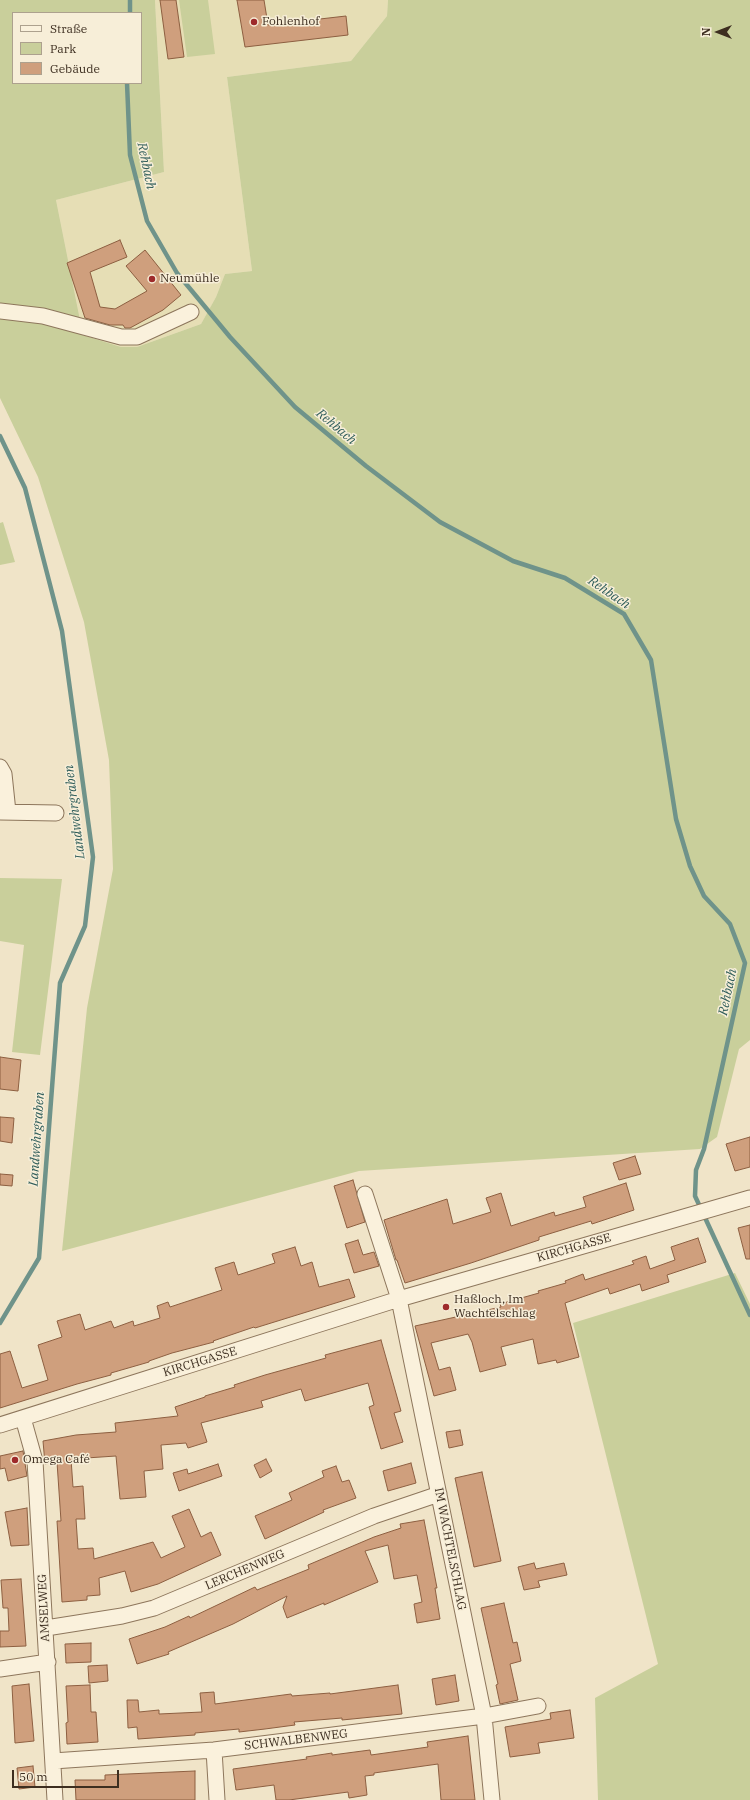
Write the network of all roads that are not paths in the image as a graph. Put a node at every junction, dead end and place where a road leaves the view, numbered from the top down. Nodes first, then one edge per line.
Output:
1 (0, 311) edge
2 (191, 312) dead end
3 (0, 767) edge
4 (4, 812) edge
5 (56, 813) dead end
6 (365, 1194) dead end
7 (750, 1198) edge
8 (399, 1299) junction
9 (23, 1418) junction
10 (0, 1425) edge
11 (439, 1494) junction
12 (46, 1628) junction
13 (48, 1662) junction
14 (0, 1669) edge
15 (538, 1706) dead end
16 (484, 1716) junction
17 (214, 1750) junction
18 (53, 1761) junction
19 (55, 1800) edge
20 (217, 1800) edge
21 (492, 1800) edge

1 - 2 street
3 - 4 street
4 - 5 street
6 - 8 street
7 - 8 street, KIRCHGASSE
8 - 9 street, KIRCHGASSE
8 - 11 street, IM WACHTELSCHLAG
9 - 10 street, KIRCHGASSE
9 - 12 street, AMSELWEG
11 - 12 street, LERCHENWEG
11 - 16 street, IM WACHTELSCHLAG
12 - 13 street, AMSELWEG
13 - 14 street
13 - 18 street, AMSELWEG
15 - 16 street, SCHWALBENWEG
16 - 17 street, SCHWALBENWEG
16 - 21 street, IM WACHTELSCHLAG
17 - 18 street, SCHWALBENWEG
17 - 20 street
18 - 19 street, AMSELWEG

